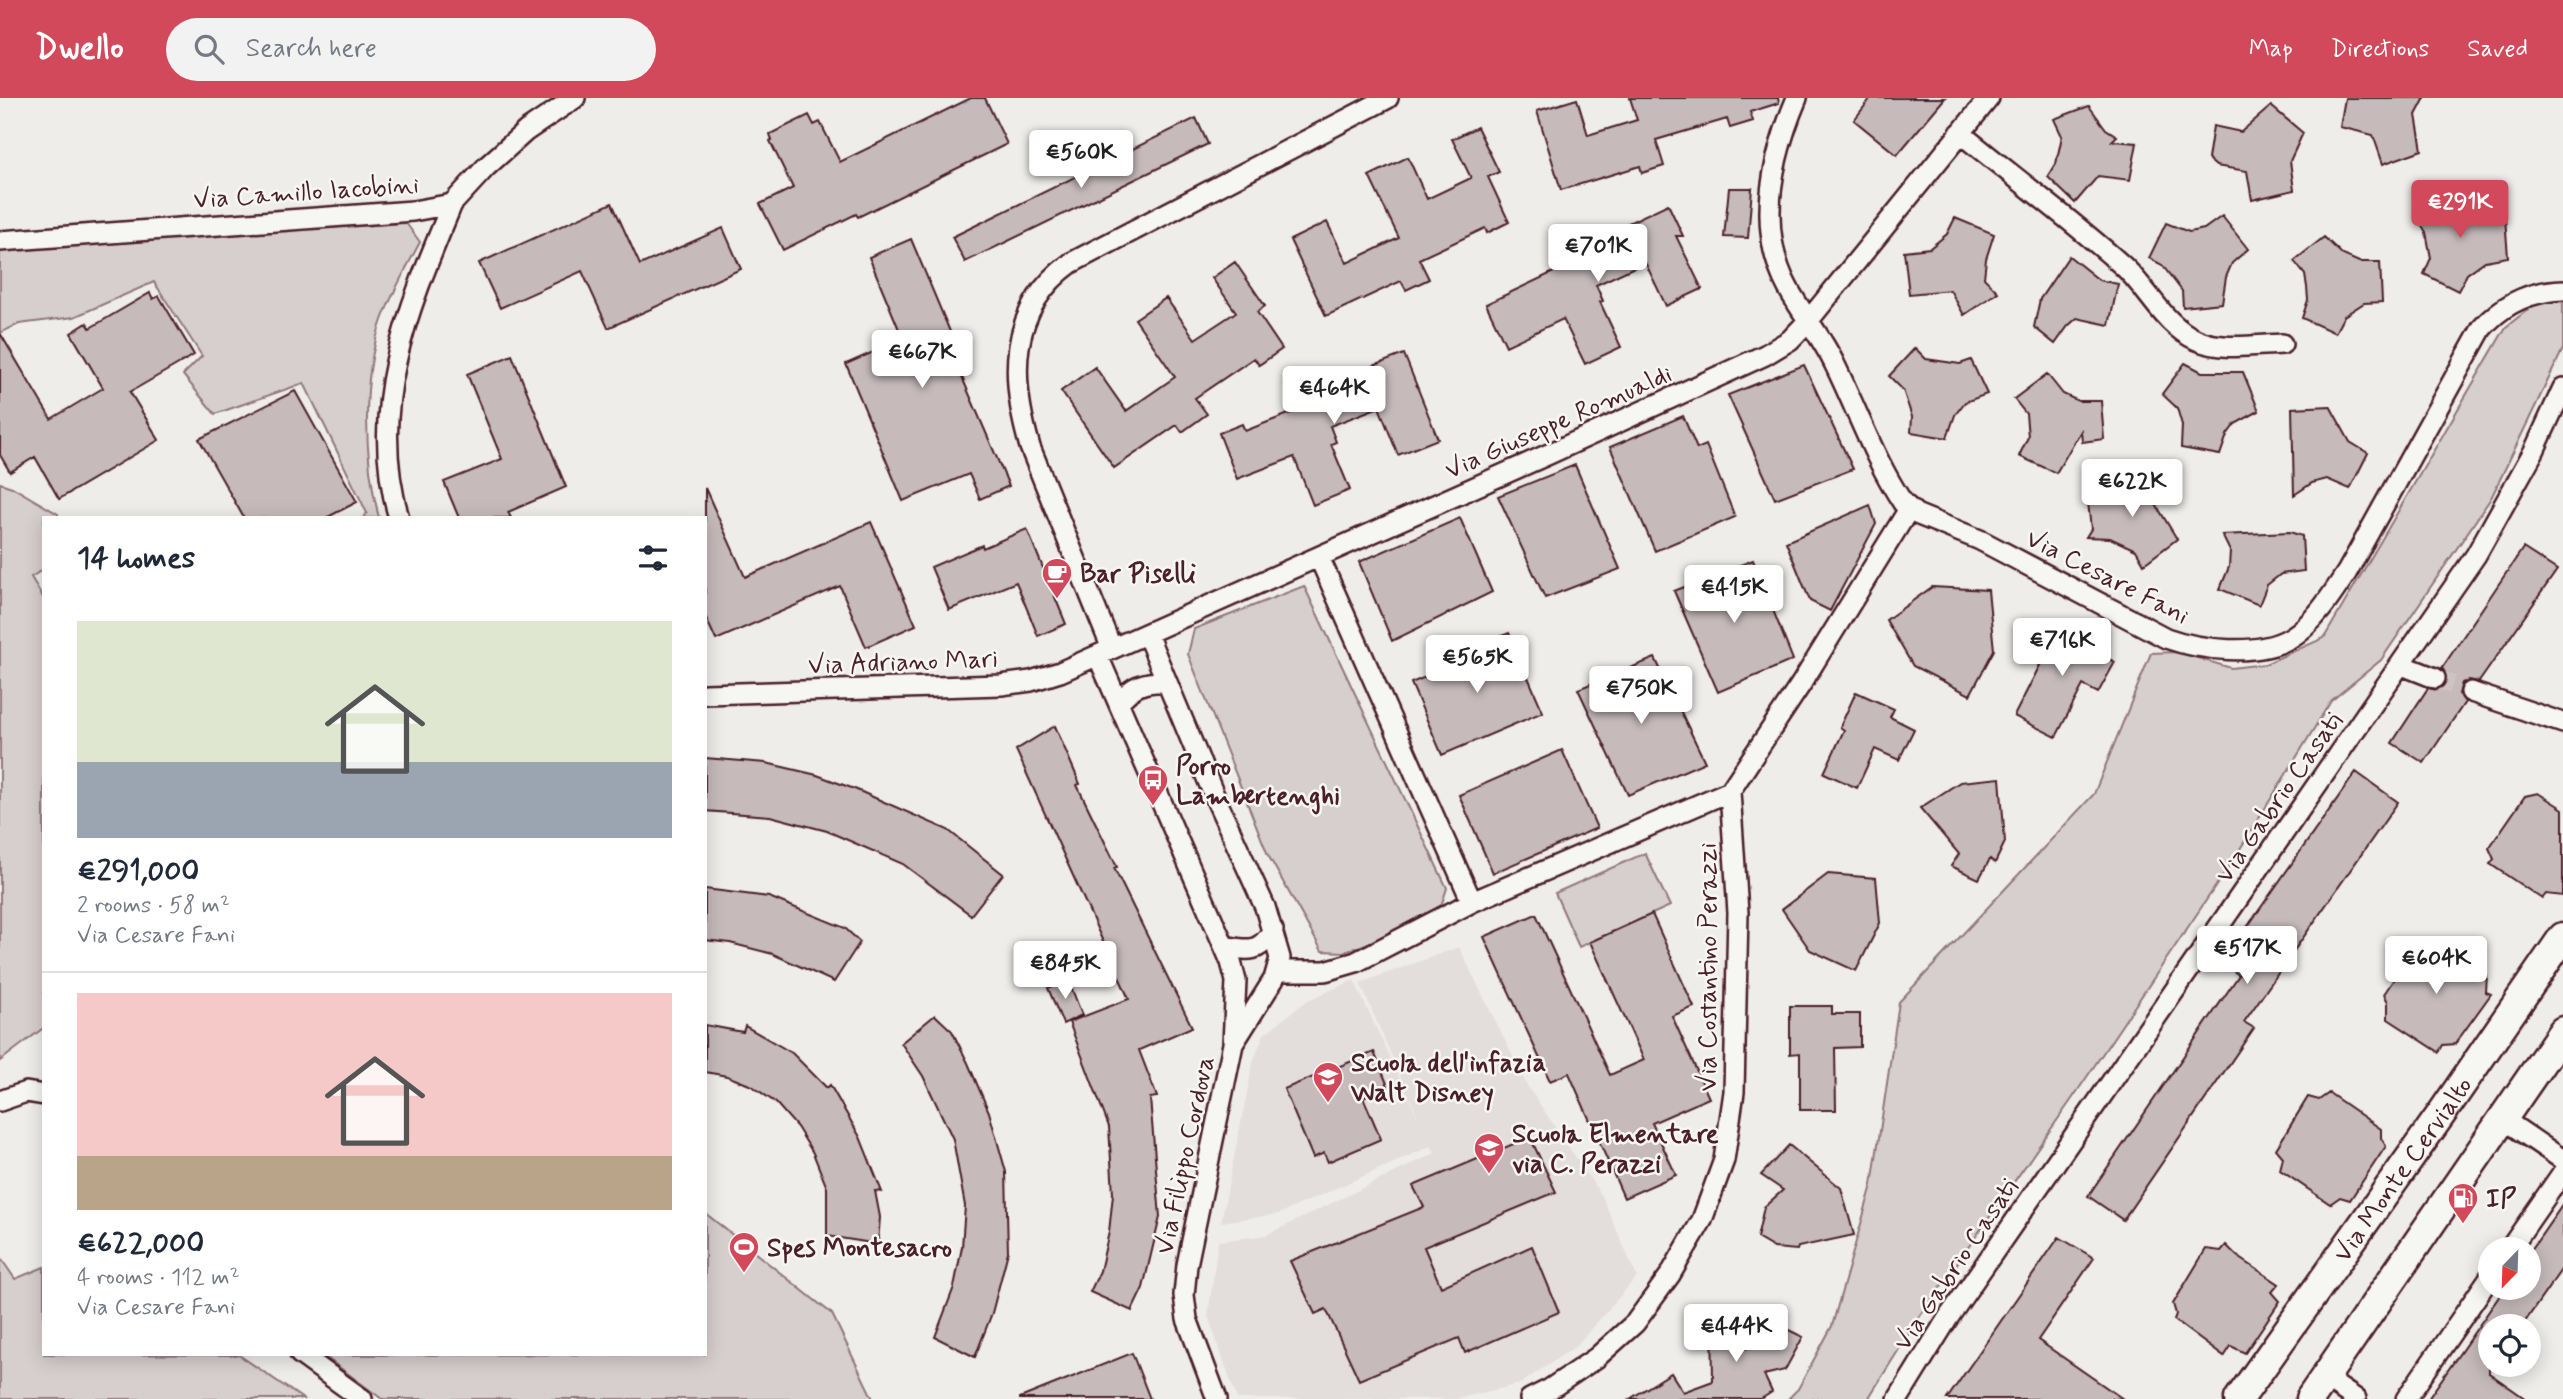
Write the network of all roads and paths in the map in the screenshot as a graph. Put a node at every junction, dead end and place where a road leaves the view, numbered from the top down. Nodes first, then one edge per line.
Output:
1 (575, 98) edge
2 (1388, 98) edge
3 (1797, 98) edge
4 (1989, 98) edge
5 (1960, 133) junction
6 (452, 204) junction
7 (0, 241) edge
8 (2563, 290) edge
9 (1809, 320) junction
10 (2282, 344) dead end
11 (2563, 388) edge
12 (1909, 509) junction
13 (399, 516) edge
14 (1319, 557) junction
15 (1147, 634) junction
16 (1105, 653) junction
17 (2402, 665) junction
18 (2435, 678) tunnel mouth
19 (1167, 682) junction
20 (2472, 692) tunnel mouth
21 (707, 695) edge
22 (1119, 702) junction
23 (2563, 723) edge
24 (1730, 791) junction
25 (1472, 902) junction
26 (1273, 930) junction
27 (2563, 937) edge
28 (1225, 946) junction
29 (1278, 971) junction
30 (2563, 1031) edge
31 (1233, 1044) junction
32 (42, 1095) edge
33 (0, 1101) edge
34 (2503, 1118) junction
35 (2563, 1160) edge
36 (2563, 1172) edge
37 (2518, 1237) edge
38 (2478, 1294) edge
39 (303, 1356) edge
40 (2317, 1389) edge
41 (362, 1399) edge
42 (1217, 1399) edge
43 (1530, 1399) edge
44 (1898, 1399) edge
45 (2239, 1399) edge
46 (2356, 1399) edge
47 (2406, 1399) edge

1 - 6 street, Via Camillo Iacobini
2 - 16 street
3 - 9 street
4 - 5 street
5 - 9 street
5 - 10 street
6 - 7 street, Via Camillo Iacobini
6 - 13 street
8 - 12 street, Via Cesare Fani
9 - 12 street
9 - 14 street, Via Giuseppe Romualdi
11 - 17 street, Via Gabrio Casati
12 - 24 street
14 - 15 street, Via Giuseppe Romualdi
14 - 25 street
15 - 16 street, Via Adriano Mari
15 - 19 street
16 - 21 street, Via Adriano Mari
16 - 22 street
17 - 18 street
17 - 44 street, Via Gabrio Casati
19 - 22 street
19 - 26 street
20 - 23 street
22 - 28 street
24 - 25 street
24 - 43 street, Via Costantino Perazzi
25 - 29 street
26 - 28 street
26 - 29 street
27 - 45 street, Via Monte Cervialto
28 - 31 street
29 - 31 street, Via Filippo Cordova
30 - 34 street, Via Monte Cervialto
31 - 42 street, Via Filippo Cordova
32 - 33 street
34 - 35 street, Via Monte Cervialto
34 - 40 street, Via Monte Cervialto
36 - 37 street
38 - 47 street
39 - 41 street
40 - 46 street, Via Monte Cervialto

